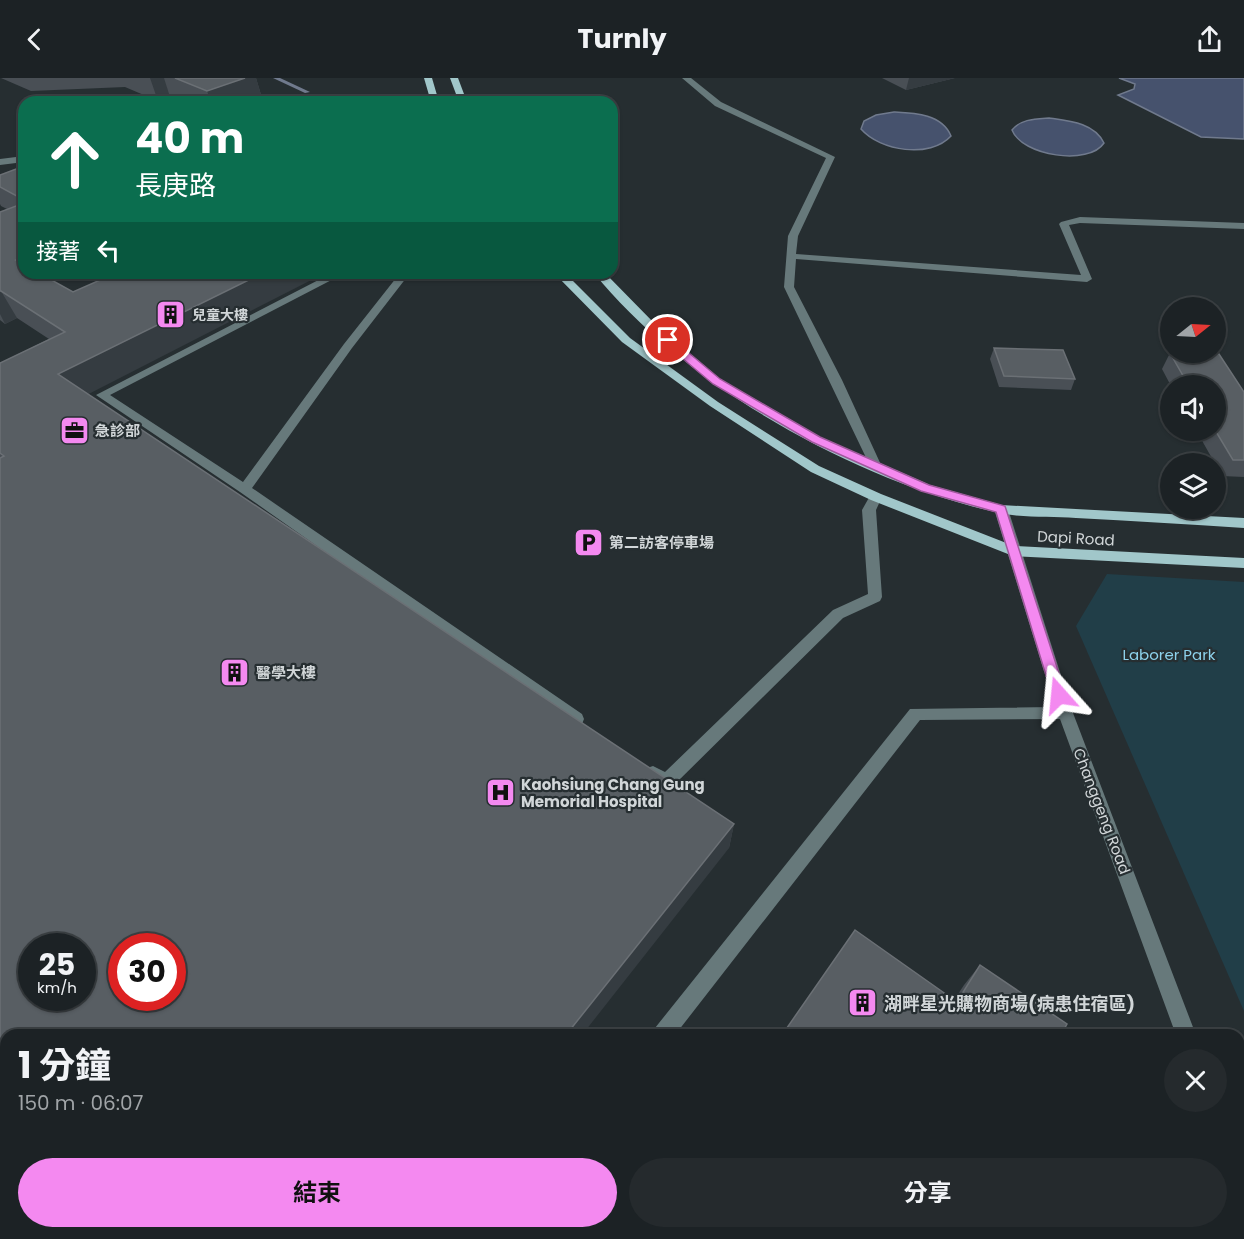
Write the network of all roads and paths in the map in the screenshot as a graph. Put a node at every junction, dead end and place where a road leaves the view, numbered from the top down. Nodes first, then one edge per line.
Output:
1 (428, 78) edge
2 (454, 78) edge
3 (686, 78) edge
4 (433, 96) edge
5 (461, 96) edge
6 (18, 160) edge
7 (0, 162) edge
8 (1244, 226) edge
9 (791, 256) junction
10 (328, 279) edge
11 (400, 279) edge
12 (565, 279) edge
13 (605, 279) edge
14 (876, 467) junction
15 (245, 489) junction
16 (876, 497) junction
17 (1001, 509) junction
18 (1244, 523) edge
19 (1013, 551) junction
20 (1244, 563) edge
21 (1065, 714) junction
22 (588, 727) edge
23 (636, 761) edge
24 (667, 1029) edge
25 (1184, 1029) edge

1 - 4 main road
2 - 5 main road
3 - 9 street
6 - 7 street
8 - 9 street
9 - 14 street
10 - 15 street
11 - 15 street
12 - 16 main road, Dapi Road
13 - 14 main road, Dapi Road
14 - 17 main road, Dapi Road
15 - 22 street
16 - 19 main road, Dapi Road
16 - 23 street
17 - 18 main road, Dapi Road
17 - 19 street, Changgeng Road
19 - 20 main road, Dapi Road
19 - 21 street, Changgeng Road
21 - 24 street
21 - 25 street, Changgeng Road

